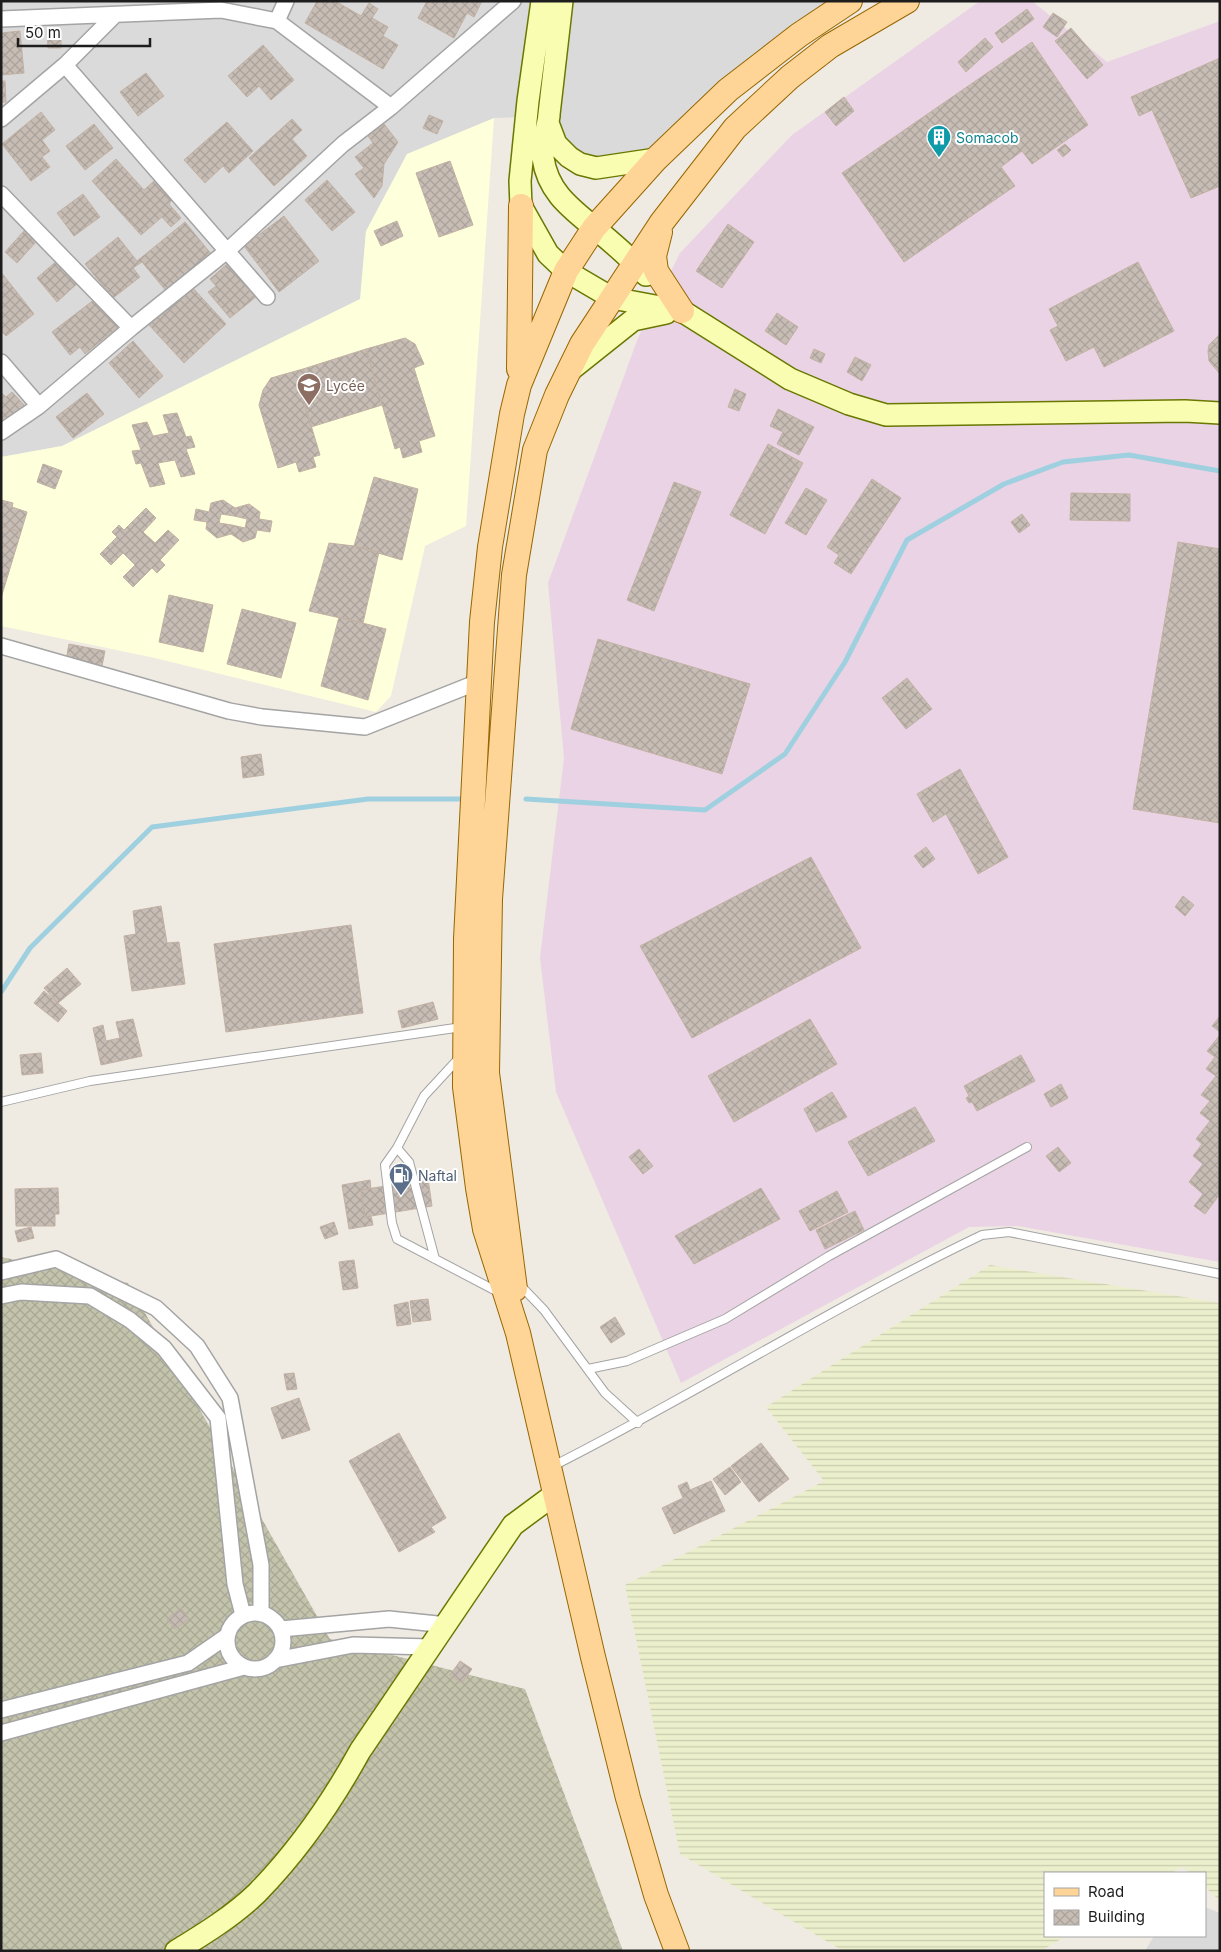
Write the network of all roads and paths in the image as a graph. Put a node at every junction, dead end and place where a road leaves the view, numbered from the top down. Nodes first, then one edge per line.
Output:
1 (286, 1) edge
2 (513, 1) edge
3 (542, 1) edge
4 (562, 1) edge
5 (850, 1) edge
6 (907, 1) edge
7 (219, 5) edge
8 (115, 15) junction
9 (1, 19) edge
10 (277, 21) junction
11 (65, 65) junction
12 (391, 107) junction
13 (549, 116) junction
14 (1, 119) edge
15 (656, 159) junction
16 (1, 194) edge
17 (521, 206) junction
18 (662, 222) junction
19 (594, 228) junction
20 (227, 251) junction
21 (636, 264) junction
22 (566, 271) junction
23 (266, 297) dead end
24 (612, 298) junction
25 (682, 311) junction
26 (131, 328) junction
27 (1, 362) edge
28 (569, 371) junction
29 (519, 385) junction
30 (39, 406) junction
31 (1220, 413) edge
32 (1, 432) edge
33 (1, 646) edge
34 (478, 682) junction
35 (466, 1026) junction
36 (465, 1052) junction
37 (1, 1102) edge
38 (1027, 1147) dead end
39 (397, 1148) junction
40 (435, 1259) junction
41 (1, 1272) edge
42 (1220, 1274) edge
43 (510, 1288) junction
44 (1, 1296) edge
45 (588, 1369) junction
46 (638, 1422) junction
47 (549, 1468) junction
48 (555, 1494) junction
49 (261, 1613) junction
50 (243, 1615) junction
51 (447, 1624) junction
52 (281, 1630) junction
53 (227, 1636) junction
54 (431, 1647) junction
55 (275, 1660) junction
56 (244, 1667) junction
57 (1, 1710) edge
58 (1, 1733) edge
59 (176, 1951) edge
60 (677, 1951) edge

1 - 10 street
2 - 12 street
3 - 17 main road
4 - 13 main road
5 - 15 main road
6 - 18 main road
7 - 8 street
7 - 10 street
8 - 9 street
8 - 11 street
10 - 12 street
11 - 14 street
11 - 20 street
12 - 20 street
13 - 15 main road
13 - 19 main road
15 - 19 main road
16 - 26 street
17 - 22 main road
17 - 29 main road
18 - 21 main road
18 - 25 main road
19 - 21 main road
19 - 22 main road
20 - 23 street
20 - 26 street
21 - 24 main road
21 - 25 main road
22 - 24 main road
22 - 29 main road
24 - 25 main road
24 - 28 main road
25 - 28 main road
25 - 31 main road
26 - 30 street
27 - 30 street
28 - 43 main road
29 - 34 main road
30 - 32 street
33 - 34 street
34 - 35 main road
35 - 36 main road
35 - 37 lane
36 - 39 lane
36 - 43 main road
38 - 45 lane
39 - 40 lane
39 - 40 lane
40 - 43 lane
41 - 49 street
42 - 46 lane
43 - 45 lane
43 - 47 main road
44 - 50 street
45 - 46 lane
46 - 47 lane
47 - 48 main road
48 - 51 main road
48 - 60 main road
49 - 50 street
49 - 52 street
50 - 53 street
51 - 52 street
51 - 54 main road
52 - 55 street
53 - 56 street
53 - 57 street
54 - 55 street
54 - 59 main road
55 - 56 street
56 - 58 street

